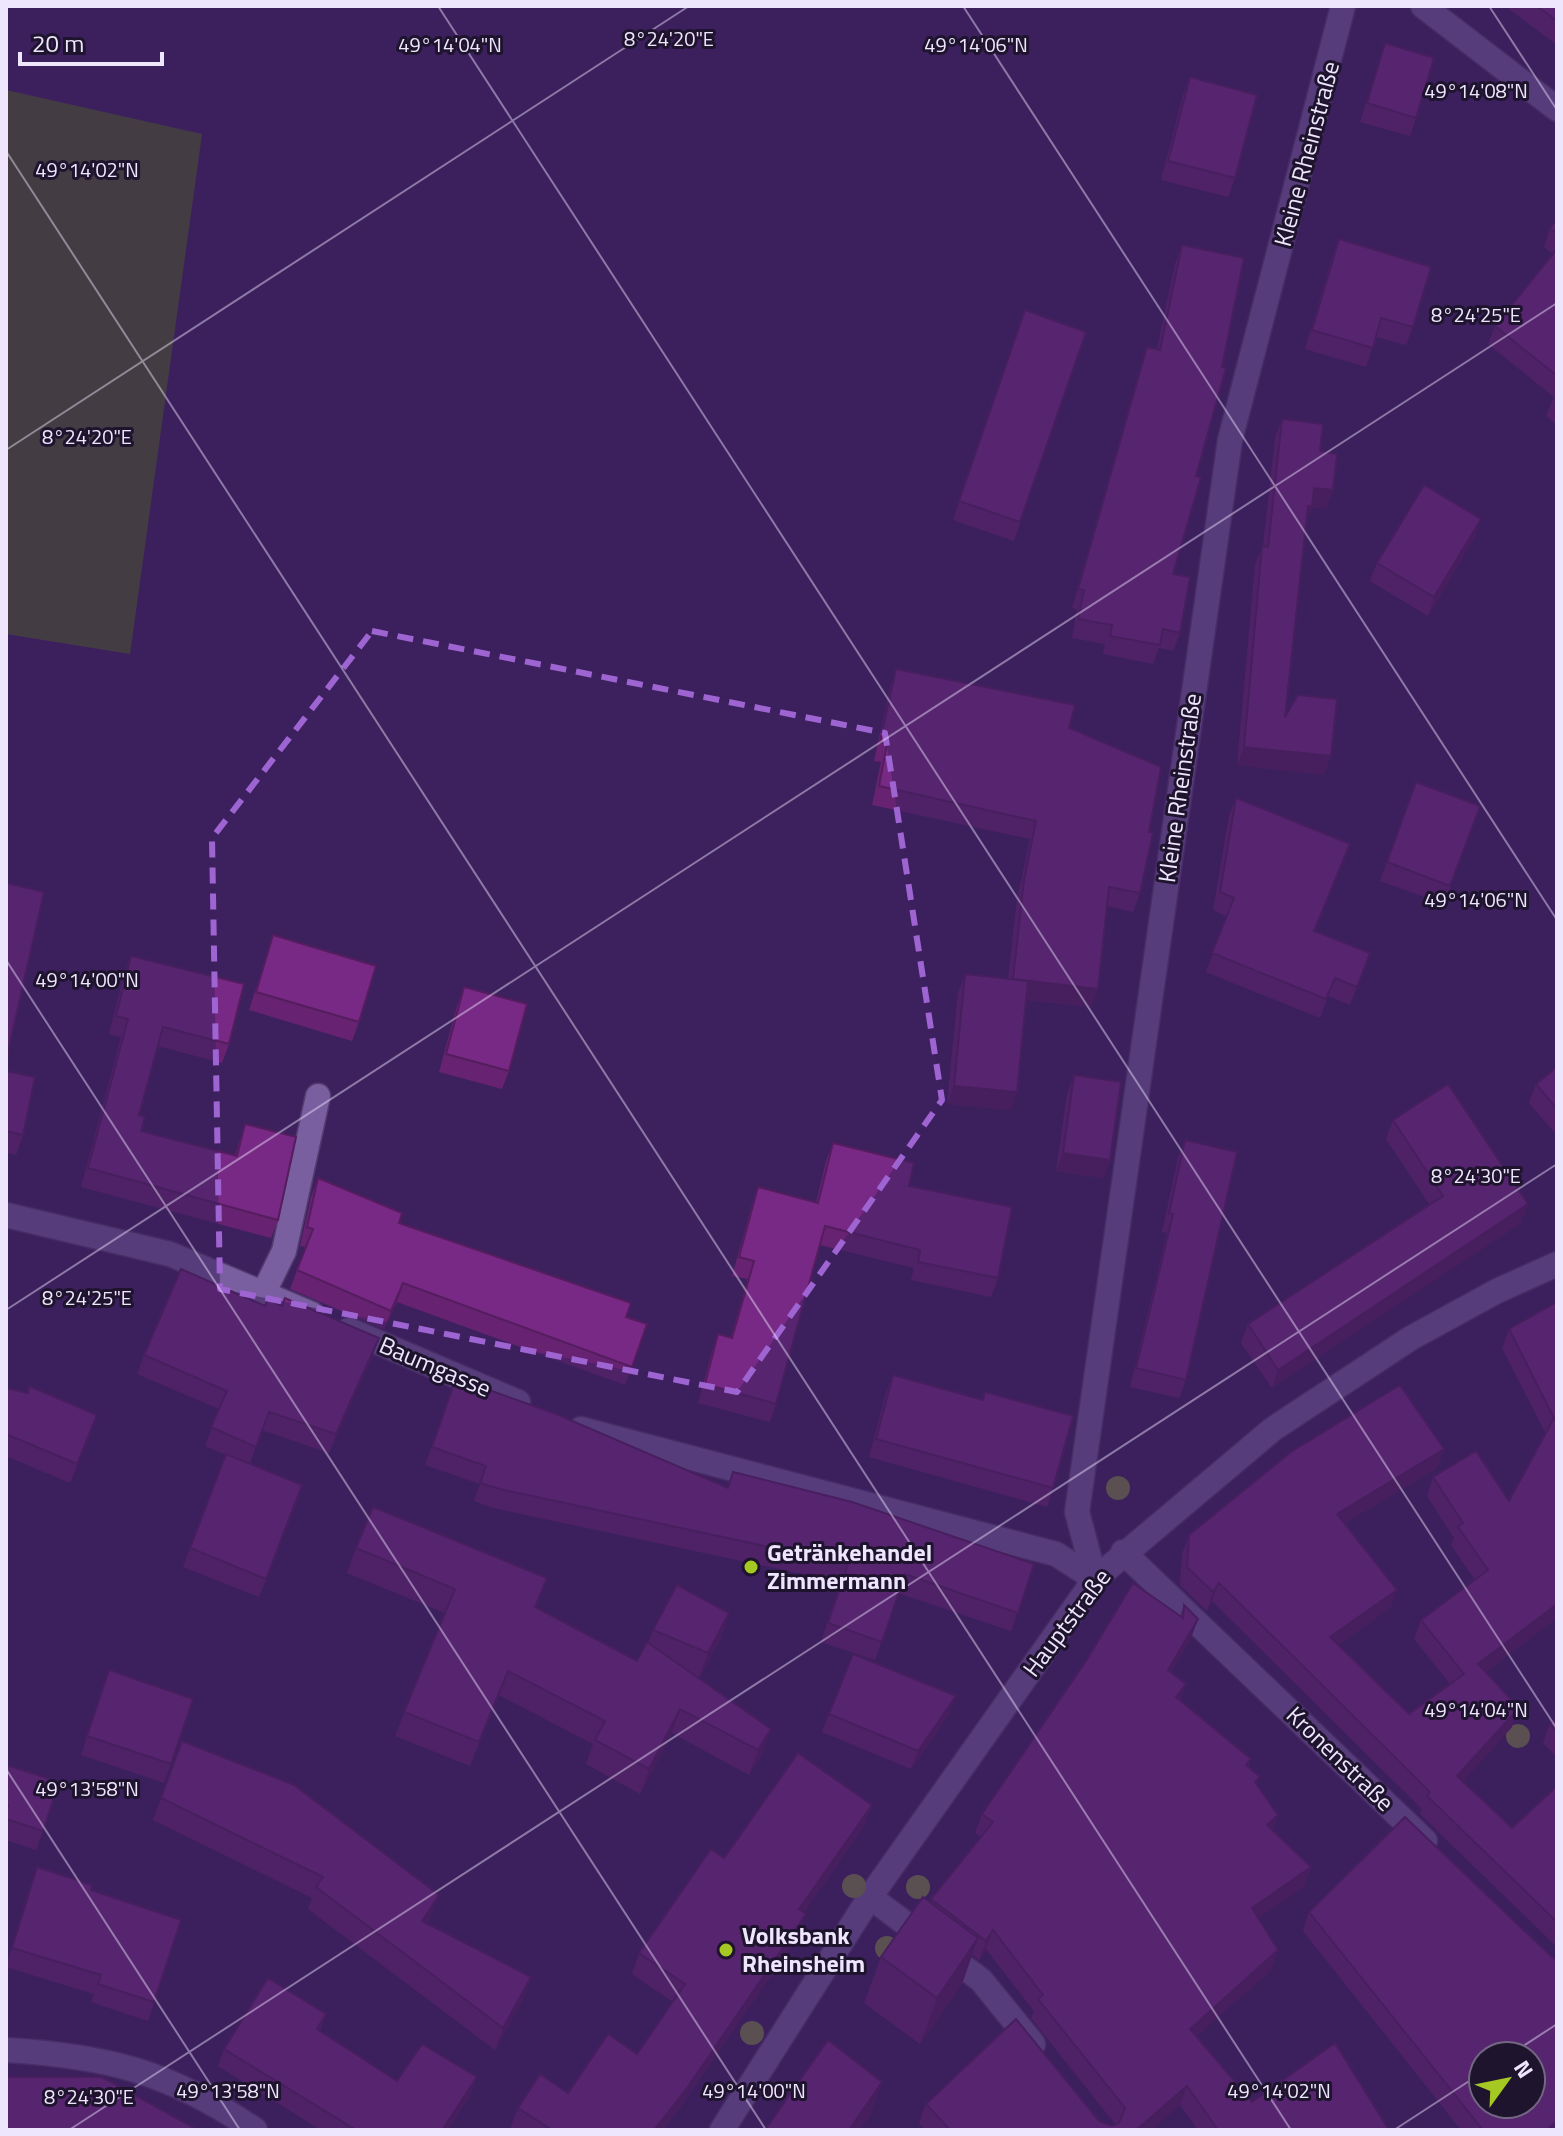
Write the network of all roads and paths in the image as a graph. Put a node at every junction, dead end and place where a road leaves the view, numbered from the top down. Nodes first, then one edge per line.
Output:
1 (1343, 6) edge
2 (1423, 6) edge
3 (1557, 109) edge
4 (318, 1096) dead end
5 (6, 1215) edge
6 (1557, 1264) edge
7 (263, 1294) junction
8 (1123, 1552) junction
9 (1095, 1579) junction
10 (1443, 1857) edge
11 (870, 1897) junction
12 (6, 2050) edge
13 (1047, 2061) edge
14 (255, 2130) edge
15 (722, 2130) edge

1 - 9 street, Kleine Rheinstraße
2 - 3 street
4 - 7 street
5 - 7 street, Baumgasse
6 - 8 street, Hauptstraße
7 - 9 street, Baumgasse
8 - 9 street, Hauptstraße
8 - 10 street, Kronenstraße
9 - 11 street, Hauptstraße
11 - 13 street
11 - 15 street, Hauptstraße
12 - 14 street

